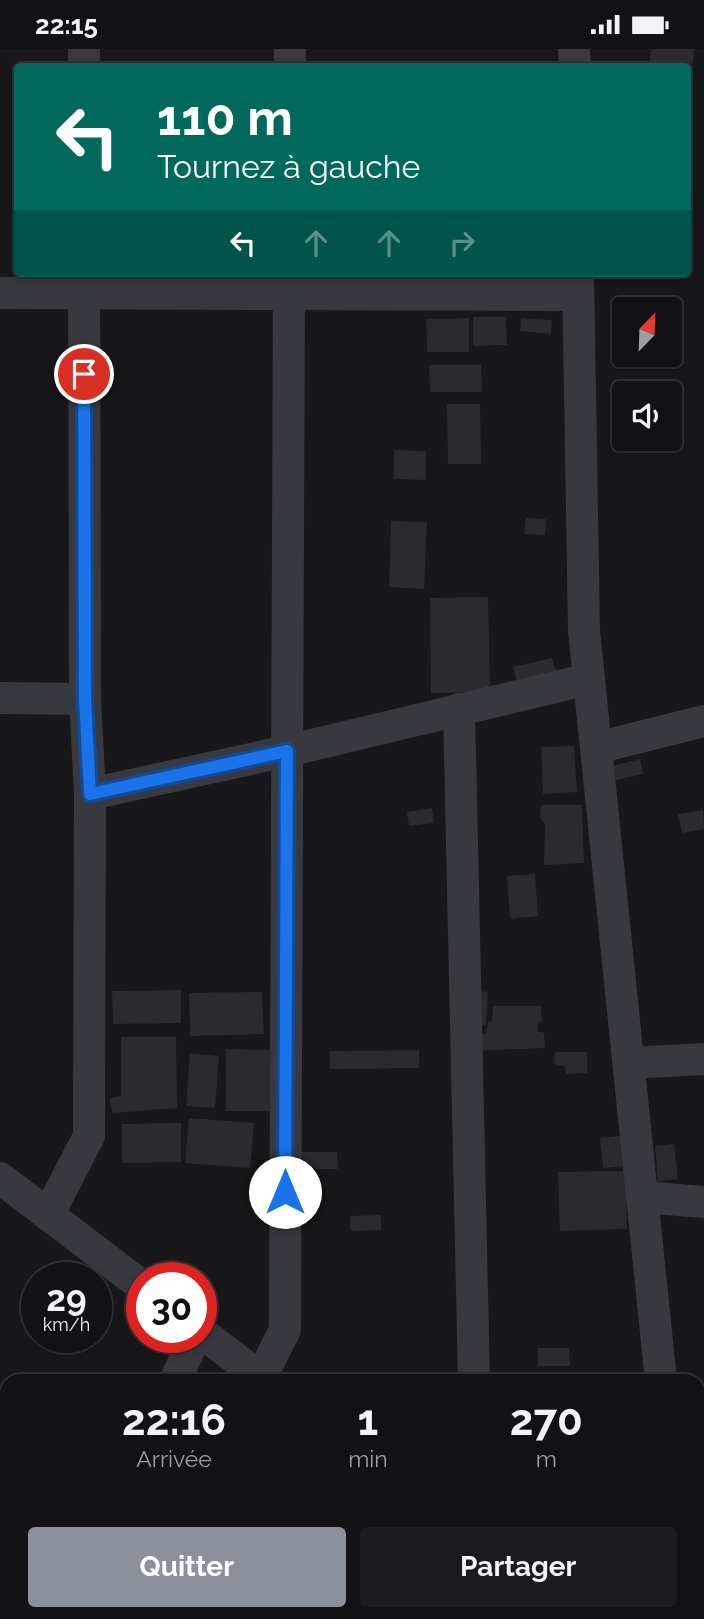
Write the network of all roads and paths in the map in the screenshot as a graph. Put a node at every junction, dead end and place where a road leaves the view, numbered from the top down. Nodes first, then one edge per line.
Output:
1 (84, 283) edge
2 (289, 283) edge
3 (578, 284) edge
4 (0, 293) edge
5 (589, 679) junction
6 (0, 698) edge
7 (85, 699) junction
8 (459, 709) junction
9 (704, 721) edge
10 (596, 748) junction
11 (287, 751) junction
12 (90, 794) junction
13 (704, 1059) edge
14 (629, 1063) junction
15 (0, 1178) edge
16 (642, 1197) junction
17 (704, 1202) edge
18 (48, 1215) junction
19 (126, 1274) edge
20 (217, 1344) edge
21 (188, 1353) edge
22 (178, 1374) edge
23 (256, 1374) edge
24 (265, 1374) edge
25 (474, 1374) edge
26 (660, 1374) edge

1 - 2 street
1 - 4 street
1 - 7 street
2 - 3 street
2 - 11 street
3 - 5 street
5 - 8 street
5 - 10 street
6 - 7 street
7 - 12 street
8 - 11 street
8 - 25 street
9 - 10 street
10 - 14 street
11 - 12 street
11 - 24 street
12 - 18 street
13 - 14 street
14 - 16 street
15 - 18 street
16 - 17 street
16 - 26 street
18 - 19 street
20 - 23 street
21 - 22 street

